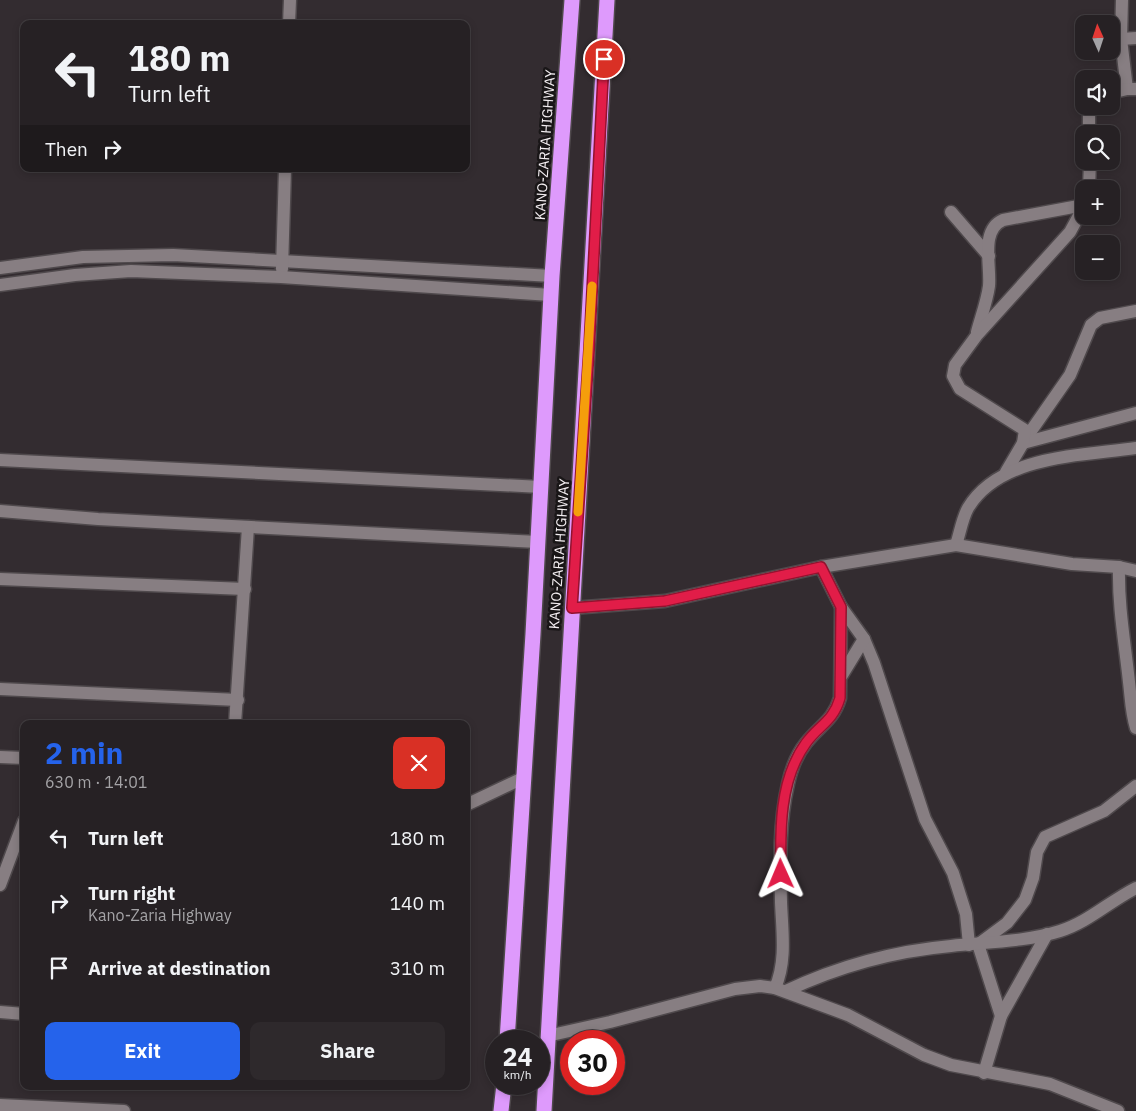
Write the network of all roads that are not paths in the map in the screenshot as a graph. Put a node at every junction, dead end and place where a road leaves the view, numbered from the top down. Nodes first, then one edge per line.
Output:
1 (290, 0) edge
2 (572, 0) edge
3 (608, 0) edge
4 (1122, 0) edge
5 (289, 20) edge
6 (1136, 38) edge
7 (1121, 39) junction
8 (1131, 89) edge
9 (286, 172) edge
10 (1075, 208) edge
11 (952, 212) dead end
12 (1075, 223) edge
13 (989, 256) junction
14 (283, 261) junction
15 (0, 268) edge
16 (552, 276) junction
17 (281, 277) junction
18 (0, 286) edge
19 (551, 295) junction
20 (1136, 311) edge
21 (977, 335) junction
22 (1136, 413) edge
23 (1023, 443) junction
24 (1136, 448) edge
25 (0, 460) edge
26 (1006, 472) junction
27 (541, 487) junction
28 (0, 511) edge
29 (248, 527) junction
30 (538, 542) junction
31 (956, 545) junction
32 (821, 567) junction
33 (1119, 567) junction
34 (1136, 571) edge
35 (0, 579) edge
36 (244, 590) junction
37 (841, 607) junction
38 (572, 608) junction
39 (864, 639) junction
40 (842, 675) junction
41 (0, 689) edge
42 (238, 700) junction
43 (236, 720) edge
44 (1136, 728) edge
45 (0, 757) edge
46 (20, 758) edge
47 (523, 778) junction
48 (1136, 786) edge
49 (470, 802) edge
50 (20, 832) edge
51 (0, 885) edge
52 (1136, 888) edge
53 (1047, 934) junction
54 (973, 944) junction
55 (781, 990) junction
56 (0, 1012) edge
57 (20, 1014) edge
58 (1001, 1016) junction
59 (508, 1030) edge
60 (547, 1030) edge
61 (550, 1035) edge
62 (984, 1073) junction
63 (503, 1095) edge
64 (545, 1095) edge
65 (0, 1105) edge
66 (124, 1111) edge
67 (501, 1111) edge
68 (544, 1111) edge
69 (1118, 1111) edge

1 - 5 street
2 - 16 highway, KANO-ZARIA HIGHWAY
3 - 38 highway, KANO-ZARIA HIGHWAY
4 - 7 street
6 - 7 street
7 - 8 street
9 - 14 street
10 - 13 street
11 - 13 street
12 - 21 street
13 - 21 street
14 - 15 street
14 - 16 street
14 - 17 street
16 - 19 highway, KANO-ZARIA HIGHWAY
17 - 18 street
17 - 19 street
19 - 27 highway, KANO-ZARIA HIGHWAY
20 - 23 street
21 - 23 street
22 - 23 street
23 - 26 street
24 - 26 street
25 - 27 street
26 - 31 street
27 - 30 highway, KANO-ZARIA HIGHWAY
28 - 29 street
29 - 30 street
29 - 36 street
30 - 47 highway, KANO-ZARIA HIGHWAY
31 - 32 street
31 - 33 street
32 - 37 street
32 - 38 street
33 - 34 street
33 - 44 street
35 - 36 street
36 - 42 street
37 - 39 street
37 - 40 street
38 - 60 highway, KANO-ZARIA HIGHWAY
39 - 40 street
39 - 54 street
40 - 55 street
41 - 42 street
42 - 43 street
45 - 46 street
47 - 49 street
47 - 59 highway, KANO-ZARIA HIGHWAY
48 - 54 street
50 - 51 street
52 - 53 street
53 - 54 street
53 - 58 street
54 - 55 street
54 - 58 street
55 - 61 street
55 - 62 street
56 - 57 street
58 - 62 street
62 - 69 street
63 - 67 highway
64 - 68 highway, KANO-ZARIA HIGHWAY
65 - 66 street

